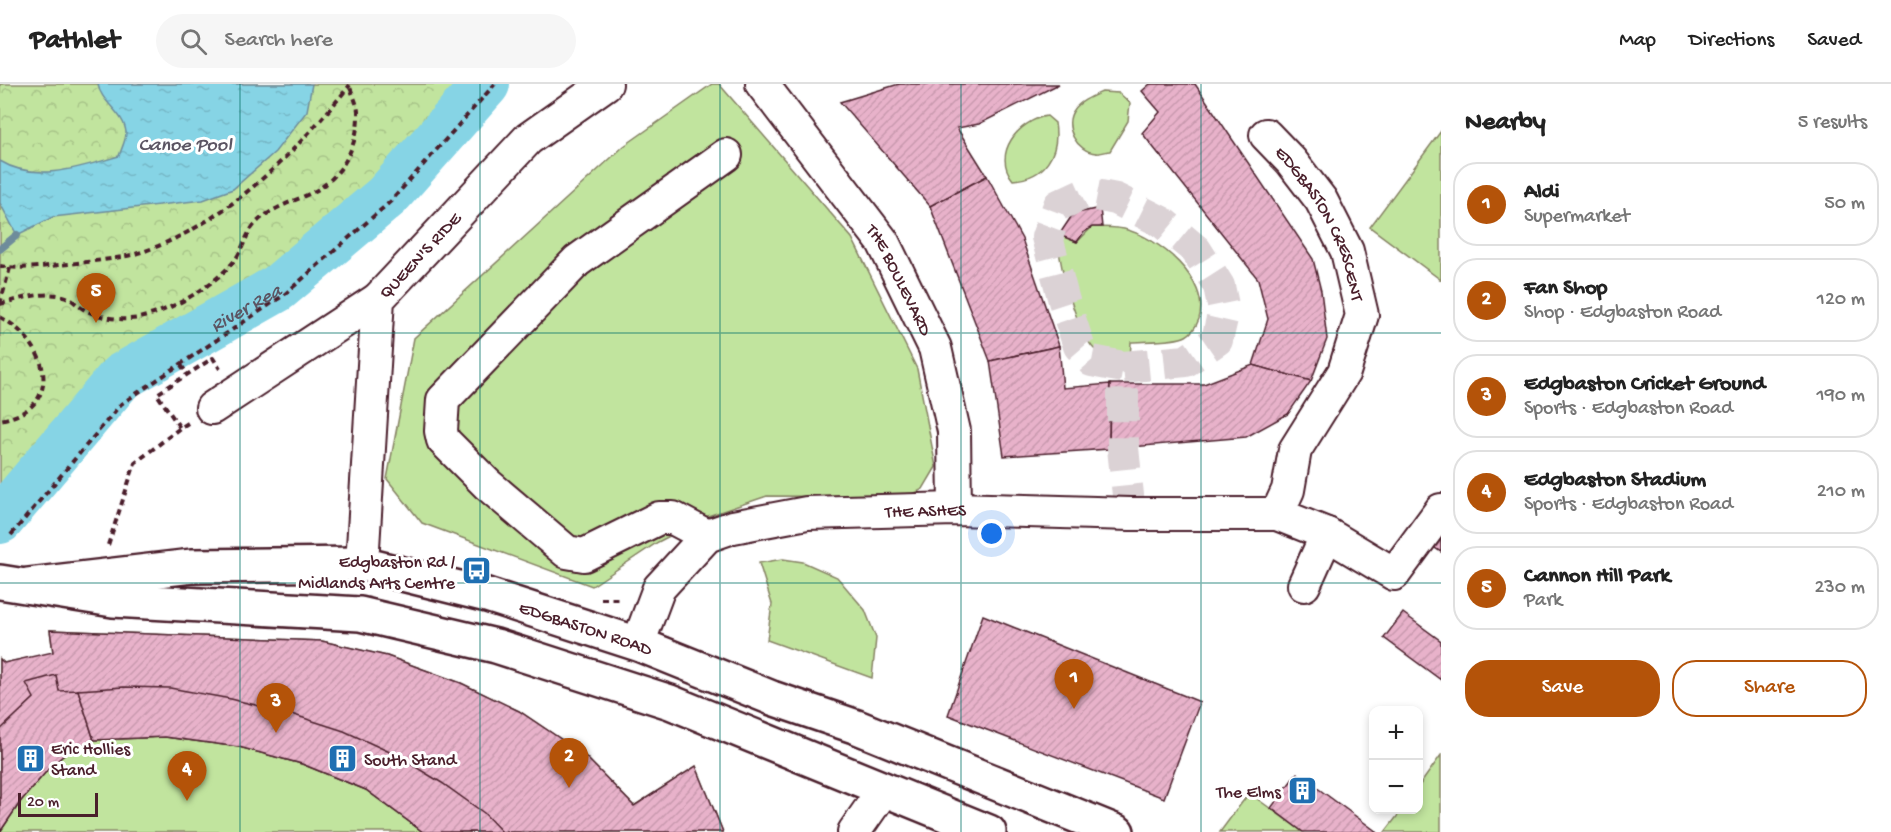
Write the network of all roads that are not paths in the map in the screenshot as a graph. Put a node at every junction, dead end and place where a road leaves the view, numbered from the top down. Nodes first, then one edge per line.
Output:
1 (606, 84) edge
2 (762, 84) edge
3 (1266, 135) dead end
4 (726, 155) dead end
5 (378, 299) junction
6 (212, 408) dead end
7 (955, 509) junction
8 (1441, 510) edge
9 (1276, 514) junction
10 (1327, 534) junction
11 (707, 536) junction
12 (362, 564) junction
13 (11, 583) edge
14 (1304, 585) dead end
15 (360, 615) junction
16 (638, 644) junction
17 (625, 686) junction
18 (899, 744) junction
19 (884, 789) junction
20 (854, 832) edge
21 (989, 832) edge
22 (1117, 832) edge

1 - 5 street, QUEEN'S RIDE
2 - 7 street, THE BOULEVARD
3 - 9 street, EDGBASTON CRESCENT
4 - 11 street
5 - 6 street
5 - 12 street, QUEEN'S RIDE
7 - 9 street, THE ASHES
7 - 11 street, THE ASHES
8 - 10 street
9 - 10 street
10 - 14 street
11 - 16 street, THE ASHES
12 - 13 main road, EDGBASTON ROAD
12 - 15 main road
12 - 16 main road, EDGBASTON ROAD
13 - 15 main road, EDGBASTON ROAD
15 - 17 main road, EDGBASTON ROAD
16 - 17 main road
16 - 18 main road, EDGBASTON ROAD
17 - 19 main road, EDGBASTON ROAD
18 - 19 main road
18 - 22 main road, EDGBASTON ROAD
19 - 20 street
19 - 21 main road, EDGBASTON ROAD

